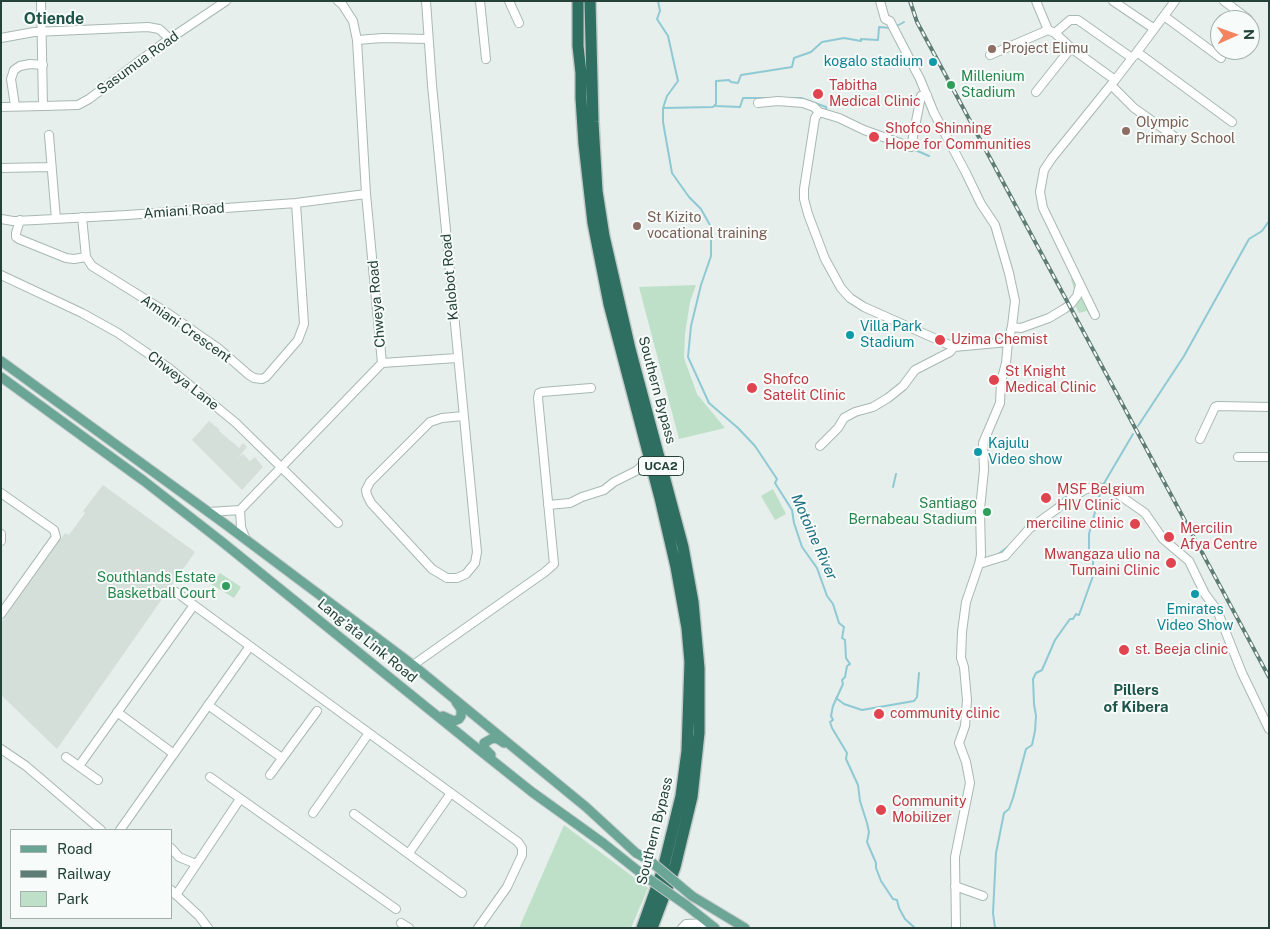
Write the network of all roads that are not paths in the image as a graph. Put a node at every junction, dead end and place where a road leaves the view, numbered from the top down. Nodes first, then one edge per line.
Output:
1 (41, 1) edge
2 (338, 1) edge
3 (426, 1) edge
4 (480, 1) edge
5 (509, 1) edge
6 (578, 1) edge
7 (590, 1) edge
8 (880, 1) edge
9 (1036, 1) edge
10 (1113, 1) edge
11 (1175, 1) edge
12 (1224, 1) edge
13 (221, 2) edge
14 (1236, 10) edge
15 (1164, 16) junction
16 (519, 23) dead end
17 (1153, 28) junction
18 (42, 31) junction
19 (1051, 32) junction
20 (1, 38) edge
21 (170, 39) junction
22 (428, 39) junction
23 (357, 40) junction
24 (1071, 48) junction
25 (1210, 50) edge
26 (990, 54) dead end
27 (1135, 55) junction
28 (486, 59) dead end
29 (43, 65) junction
30 (1113, 82) junction
31 (1036, 92) dead end
32 (927, 95) junction
33 (758, 103) dead end
34 (15, 106) junction
35 (43, 106) junction
36 (1, 107) edge
37 (818, 112) junction
38 (1232, 122) dead end
39 (49, 134) dead end
40 (1175, 137) dead end
41 (51, 167) junction
42 (1, 168) edge
43 (366, 194) junction
44 (296, 203) junction
45 (82, 217) junction
46 (1, 219) edge
47 (56, 219) junction
48 (20, 220) junction
49 (86, 257) junction
50 (1, 274) edge
51 (1080, 283) junction
52 (1095, 314) dead end
53 (1012, 327) junction
54 (1008, 342) junction
55 (954, 347) junction
56 (457, 358) junction
57 (1, 361) edge
58 (382, 363) junction
59 (2, 378) edge
60 (591, 388) dead end
61 (1269, 407) edge
62 (463, 416) junction
63 (1200, 438) dead end
64 (820, 446) dead end
65 (1238, 457) dead end
66 (1269, 457) edge
67 (650, 459) junction
68 (282, 467) junction
69 (1, 493) edge
70 (548, 505) junction
71 (240, 510) junction
72 (209, 512) junction
73 (338, 523) dead end
74 (1, 534) edge
75 (1, 541) edge
76 (246, 541) junction
77 (980, 564) junction
78 (176, 592) dead end
79 (194, 606) junction
80 (1, 614) edge
81 (250, 646) junction
82 (413, 666) junction
83 (450, 694) junction
84 (208, 705) junction
85 (424, 705) junction
86 (317, 711) dead end
87 (117, 712) junction
88 (1269, 729) edge
89 (369, 733) junction
90 (1, 748) edge
91 (174, 754) junction
92 (66, 757) dead end
93 (282, 758) junction
94 (529, 760) junction
95 (79, 766) junction
96 (270, 775) dead end
97 (210, 777) dead end
98 (515, 777) junction
99 (98, 780) dead end
100 (451, 793) junction
101 (240, 798) junction
102 (313, 813) dead end
103 (354, 814) dead end
104 (100, 829) edge
105 (121, 829) edge
106 (172, 849) edge
107 (409, 853) junction
108 (196, 864) junction
109 (955, 886) junction
110 (174, 893) edge
111 (462, 893) dead end
112 (983, 896) dead end
113 (396, 909) dead end
114 (401, 923) dead end
115 (712, 925) edge
116 (208, 928) edge
117 (410, 928) edge
118 (478, 928) edge
119 (642, 928) edge
120 (652, 928) edge
121 (682, 928) edge
122 (745, 928) edge
123 (956, 928) edge

1 - 18 street
2 - 23 street
3 - 22 street, Kalobot Road
4 - 28 street
5 - 16 street
6 - 67 highway, Southern Bypass / UCA2
7 - 120 highway, Southern Bypass / UCA2
8 - 32 street
9 - 19 street
10 - 17 street
11 - 15 street
12 - 14 street
13 - 21 street, Sasumua Road
15 - 17 street
15 - 25 street
17 - 27 street
18 - 20 street
18 - 21 street
18 - 29 street
19 - 24 street
19 - 26 street
19 - 27 street
21 - 35 street, Sasumua Road
22 - 23 street
22 - 56 street, Kalobot Road
23 - 43 street, Chweya Road
24 - 30 street
24 - 31 street
27 - 30 street
27 - 38 street
29 - 34 street
29 - 35 street
30 - 40 street
30 - 51 street
32 - 37 street
32 - 53 street
33 - 37 street
34 - 35 street, Sasumua Road
34 - 36 street, Sasumua Road
37 - 55 street
39 - 41 street
41 - 42 street
41 - 47 street
43 - 44 street, Amiani Road
43 - 58 street, Chweya Road
44 - 45 street, Amiani Road
44 - 49 street, Amiani Crescent
45 - 47 street, Amiani Road
45 - 49 street
46 - 48 street, Amiani Road
47 - 48 street, Amiani Road
48 - 49 street
50 - 68 street, Chweya Lane
51 - 52 street
51 - 53 street
53 - 54 street
54 - 55 street
54 - 77 street
55 - 64 street
56 - 58 street
56 - 62 street, Kalobot Road
57 - 72 main road, Lang'ata Link Road
58 - 68 street, Chweya Road
59 - 85 main road, Lang'ata Link Road
60 - 70 street
61 - 63 street
62 - 62 street, Kalobot Road
65 - 66 street
67 - 70 street
67 - 119 highway, Southern Bypass / UCA2
68 - 71 street, Chweya Road
68 - 73 street, Chweya Lane
69 - 80 street
70 - 82 street
71 - 72 street
71 - 76 street
72 - 76 main road, Lang'ata Link Road
74 - 75 street
76 - 82 main road, Lang'ata Link Road
77 - 88 street
77 - 109 street
78 - 79 street
79 - 81 street
79 - 87 street
81 - 84 street
81 - 89 street
82 - 83 main road, Lang'ata Link Road
83 - 85 main road
83 - 94 main road, Lang'ata Link Road
84 - 91 street
84 - 93 street
85 - 98 main road, Lang'ata Link Road
86 - 93 street
87 - 91 street
87 - 95 street
89 - 100 street
89 - 102 street
90 - 104 street
91 - 105 street
92 - 95 street
93 - 96 street
94 - 98 main road
94 - 122 main road, Lang'ata Link Road, bridge
95 - 99 street
97 - 101 street
98 - 115 main road, Lang'ata Link Road, bridge
100 - 107 street
100 - 118 street
101 - 108 street
101 - 113 street
103 - 107 street
106 - 108 street
107 - 111 street
108 - 110 street
109 - 112 street
109 - 123 street
110 - 116 street
114 - 117 street
115 - 121 street

